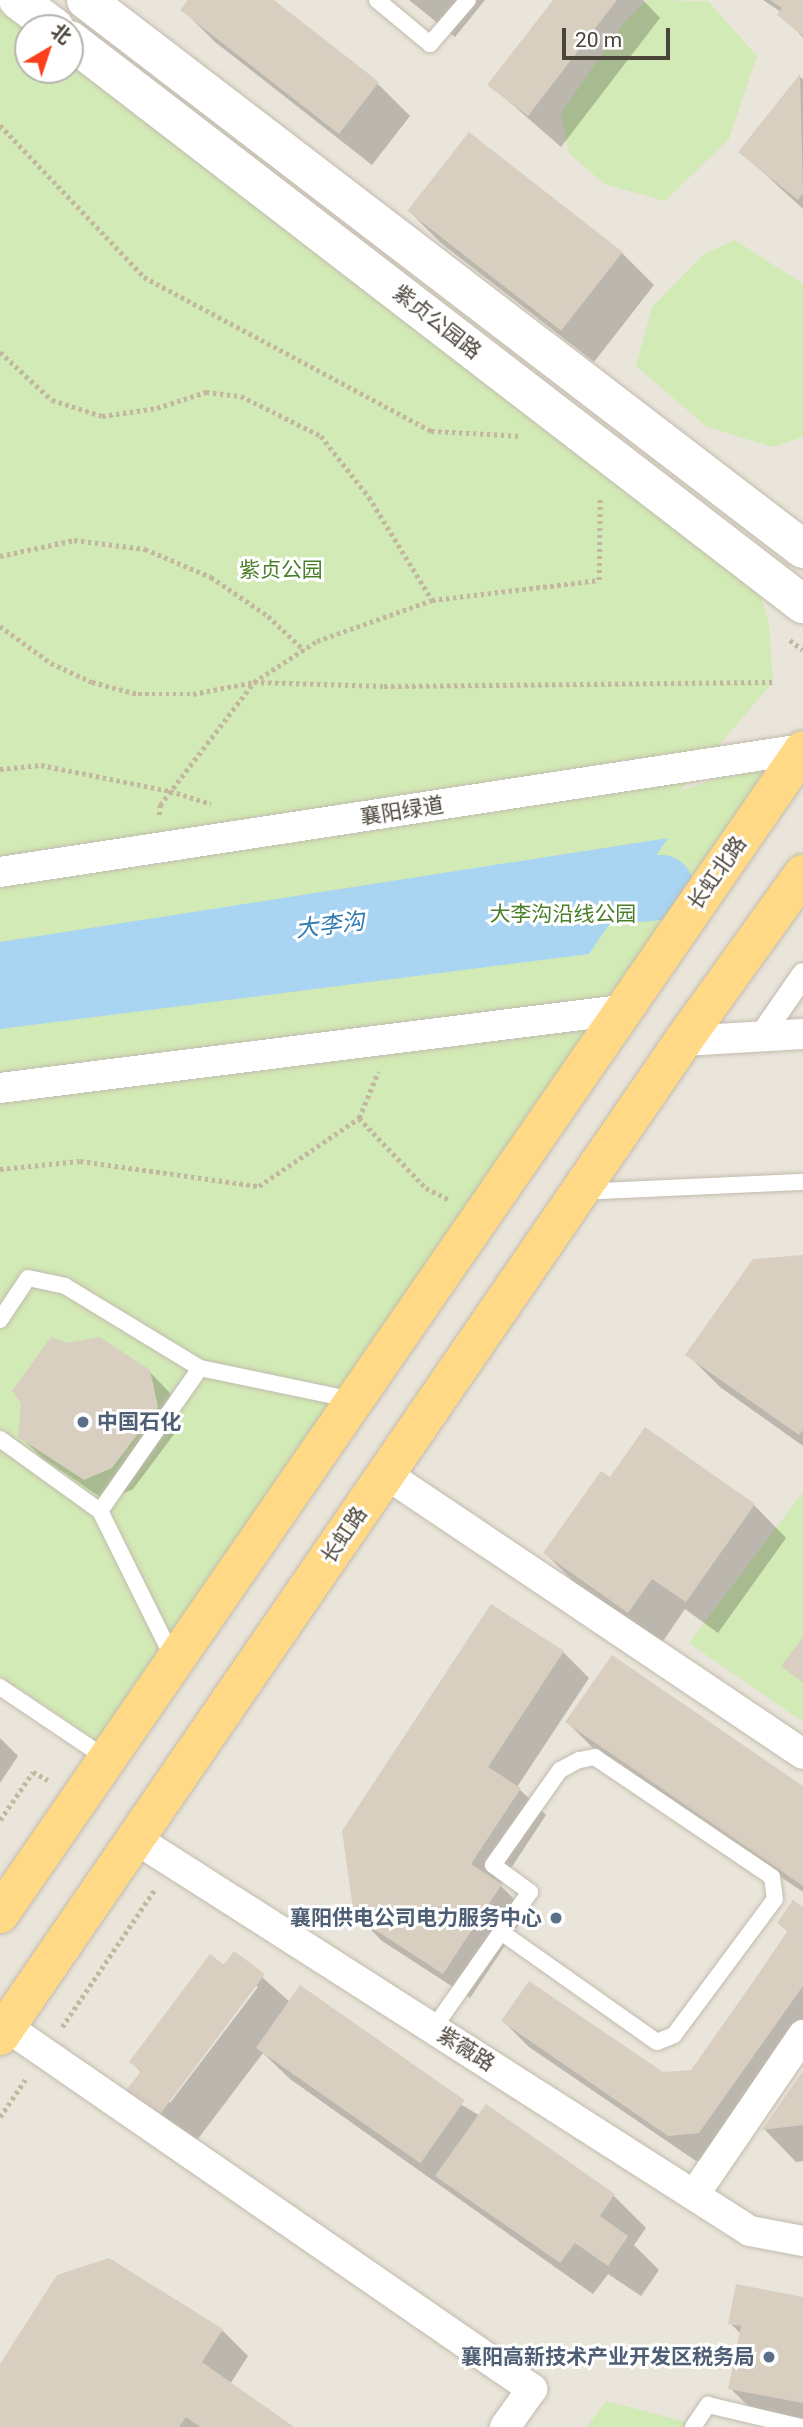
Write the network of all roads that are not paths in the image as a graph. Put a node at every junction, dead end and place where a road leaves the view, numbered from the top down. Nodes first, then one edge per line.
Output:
1 (18, 0) edge
2 (86, 0) edge
3 (377, 0) edge
4 (468, 0) edge
5 (36, 14) edge
6 (84, 51) edge
7 (803, 550) edge
8 (803, 604) edge
9 (803, 750) edge
10 (0, 872) edge
11 (803, 874) edge
12 (803, 974) edge
13 (626, 1003) junction
14 (803, 1034) edge
15 (760, 1036) junction
16 (685, 1037) junction
17 (0, 1088) edge
18 (803, 1182) edge
19 (579, 1192) junction
20 (0, 1320) edge
21 (200, 1368) junction
22 (353, 1400) junction
23 (0, 1439) edge
24 (386, 1474) junction
25 (100, 1511) junction
26 (174, 1660) junction
27 (0, 1687) edge
28 (803, 1754) edge
29 (107, 1759) junction
30 (136, 1839) junction
31 (0, 1914) edge
32 (501, 1932) junction
33 (433, 2029) junction
34 (3, 2031) edge
35 (803, 2035) edge
36 (694, 2194) junction
37 (803, 2241) edge
38 (505, 2427) edge
39 (693, 2427) edge
40 (802, 2427) edge

1 - 5 street
2 - 7 street, 紫贞公园路
3 - 4 lane
6 - 8 street, 紫贞公园路
9 - 10 street, 襄阳绿道
9 - 13 highway, 长虹北路
11 - 16 highway
12 - 15 street
13 - 17 street
13 - 22 highway
14 - 15 street
15 - 16 street
16 - 19 highway, 长虹路
18 - 19 lane
19 - 24 highway, 长虹路
20 - 21 lane
21 - 22 lane
21 - 25 lane
22 - 26 highway
23 - 25 lane
24 - 28 street
24 - 30 highway, 长虹路
25 - 26 lane
26 - 29 highway
27 - 29 lane
29 - 31 highway
30 - 33 street, 紫薇路
30 - 34 highway, 长虹路
32 - 32 lane
32 - 33 lane
33 - 36 street, 紫薇路
34 - 38 street
35 - 36 street
36 - 37 street, 紫薇路
39 - 40 lane

